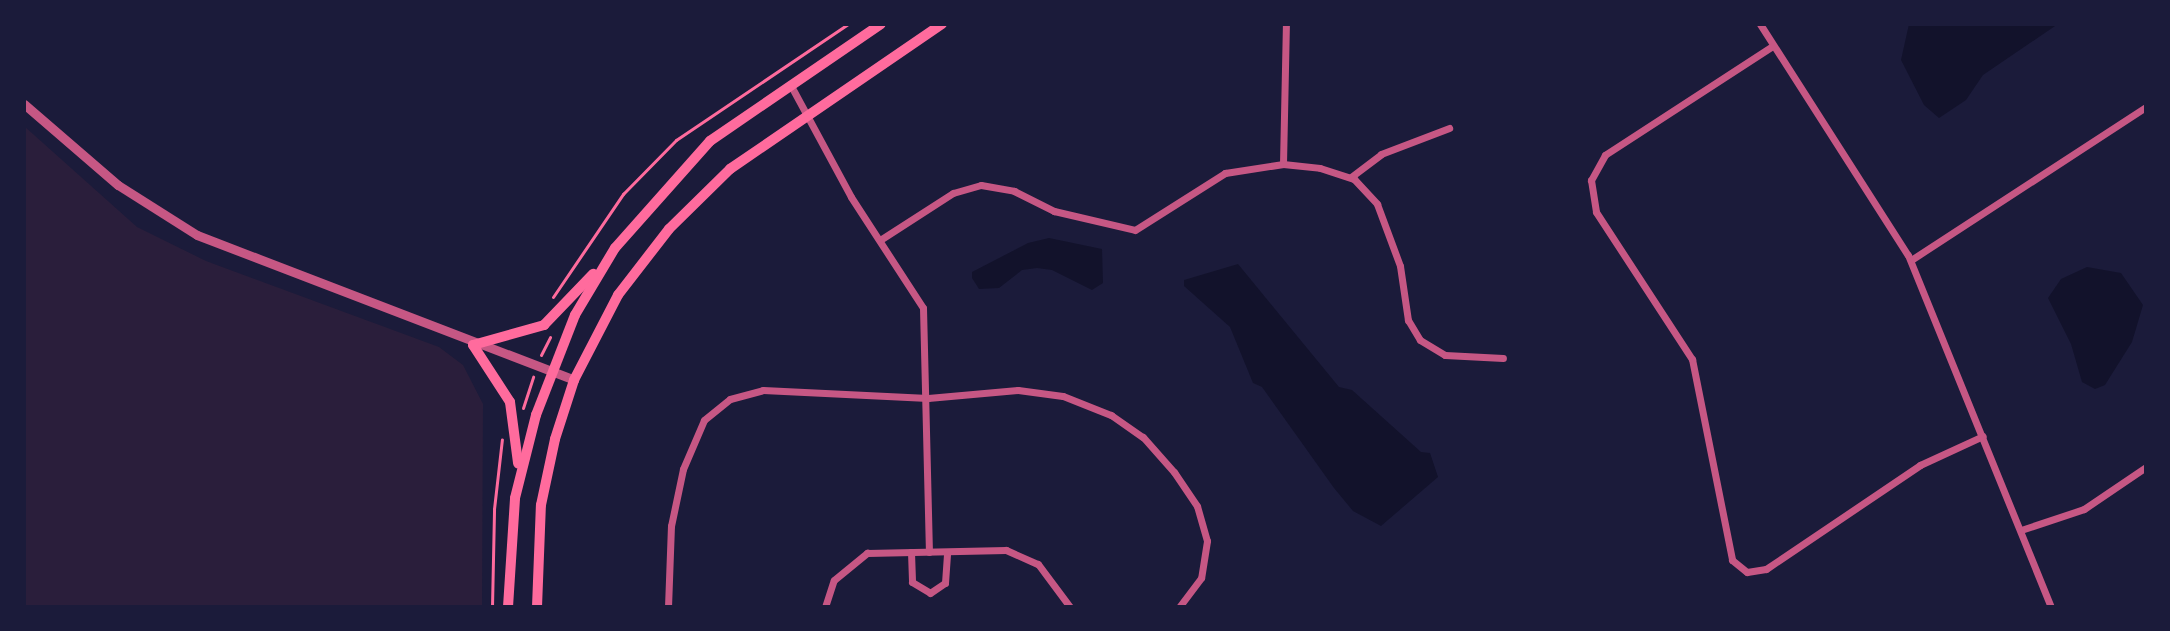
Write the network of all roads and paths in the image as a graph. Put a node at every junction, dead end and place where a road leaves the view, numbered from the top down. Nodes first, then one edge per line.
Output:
1 (848, 24) edge
2 (881, 24) edge
3 (942, 24) edge
4 (1286, 24) edge
5 (1760, 24) edge
6 (1771, 47) junction
7 (790, 84) junction
8 (24, 104) edge
9 (2146, 107) edge
10 (808, 112) junction
11 (1449, 128) dead end
12 (1283, 164) junction
13 (1351, 177) junction
14 (880, 240) junction
15 (615, 248) junction
16 (1911, 260) junction
17 (550, 301) dead end
18 (550, 320) junction
19 (473, 345) junction
20 (541, 357) dead end
21 (1503, 358) dead end
22 (550, 372) junction
23 (532, 379) dead end
24 (574, 380) junction
25 (928, 398) junction
26 (513, 414) junction
27 (502, 428) dead end
28 (1983, 436) junction
29 (2146, 467) edge
30 (519, 475) junction
31 (2021, 530) junction
32 (911, 552) junction
33 (929, 552) junction
34 (947, 552) junction
35 (492, 607) edge
36 (508, 607) edge
37 (537, 607) edge
38 (668, 607) edge
39 (825, 607) edge
40 (1070, 607) edge
41 (1179, 607) edge
42 (2051, 607) edge

1 - 17 path
2 - 7 main road
3 - 10 main road
4 - 12 street
5 - 6 street
6 - 16 street
6 - 28 street
7 - 10 street
7 - 15 main road
8 - 19 street
9 - 16 street
10 - 14 street
10 - 24 main road
11 - 13 street
12 - 13 street
12 - 14 street
13 - 21 street
14 - 25 street
15 - 18 main road
15 - 22 main road
16 - 28 street
18 - 19 main road
18 - 20 path
19 - 22 street
19 - 26 main road
22 - 24 street
22 - 30 main road
23 - 26 path
24 - 37 main road
25 - 33 street
25 - 38 street
25 - 41 street
26 - 30 main road
27 - 35 path
28 - 31 street
29 - 31 street
30 - 36 main road
31 - 42 street
32 - 33 street
32 - 34 street
32 - 39 street
33 - 34 street
34 - 40 street

